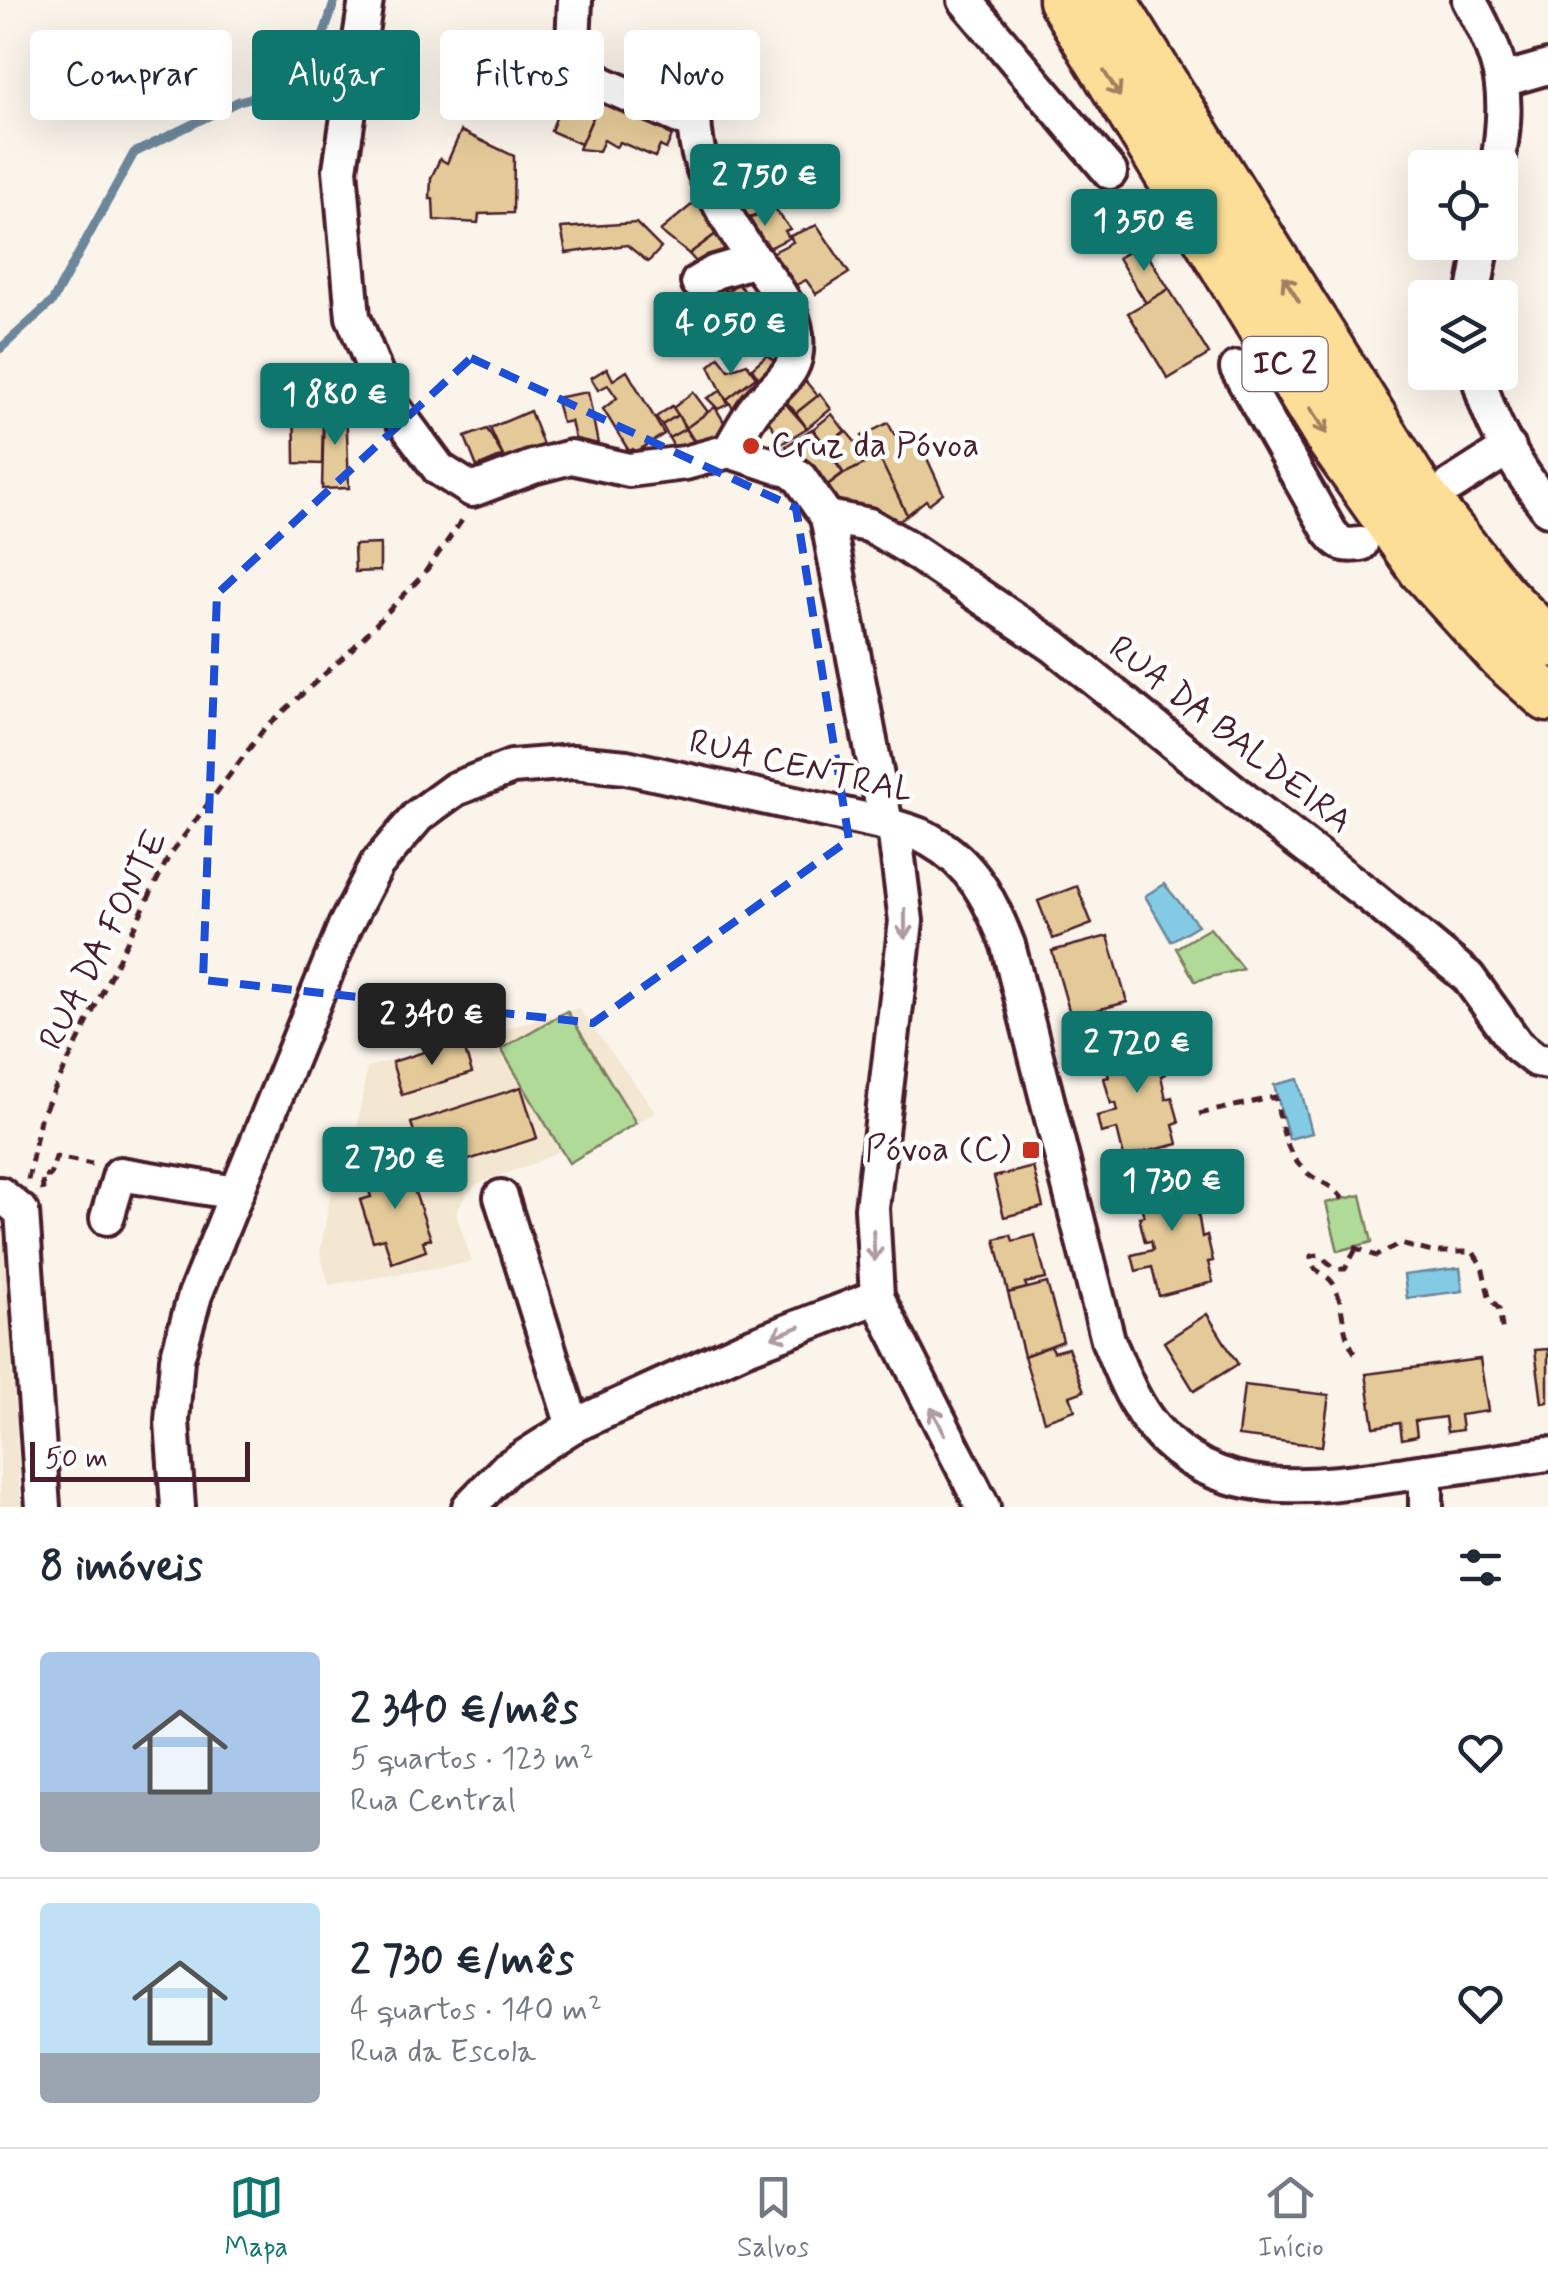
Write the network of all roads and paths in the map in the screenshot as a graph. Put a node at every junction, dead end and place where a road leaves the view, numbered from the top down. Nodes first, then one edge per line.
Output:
1 (366, 0) edge
2 (575, 0) edge
3 (965, 0) edge
4 (1063, 0) edge
5 (1111, 0) edge
6 (1469, 0) edge
7 (1548, 67) edge
8 (1503, 80) junction
9 (693, 120) edge
10 (693, 123) junction
11 (1499, 150) edge
12 (1110, 172) dead end
13 (756, 260) junction
14 (698, 282) dead end
15 (1237, 368) dead end
16 (1482, 390) edge
17 (750, 416) junction
18 (1509, 448) junction
19 (729, 451) junction
20 (791, 472) junction
21 (1450, 486) dead end
22 (472, 490) junction
23 (1548, 509) edge
24 (827, 517) junction
25 (1360, 544) dead end
26 (1548, 643) edge
27 (1548, 697) edge
28 (890, 825) junction
29 (1548, 1062) edge
30 (1199, 1114) dead end
31 (94, 1164) dead end
32 (236, 1193) junction
33 (500, 1197) dead end
34 (1343, 1199) dead end
35 (22, 1203) edge
36 (107, 1218) dead end
37 (877, 1297) junction
38 (1504, 1332) dead end
39 (1354, 1353) dead end
40 (573, 1426) junction
41 (1548, 1454) edge
42 (1426, 1471) junction
43 (42, 1507) edge
44 (178, 1507) edge
45 (469, 1507) edge
46 (983, 1507) edge
47 (1426, 1507) edge

1 - 22 street
2 - 10 street
3 - 12 street
4 -> 27 highway, IC 2
26 -> 5 highway, IC 2
6 - 8 street
7 - 8 street
8 - 11 street
9 - 10 street
10 - 13 street
13 - 14 street
13 - 17 street
15 - 25 street
16 - 18 street
17 - 19 street
17 - 20 street
18 - 21 street
18 - 23 street
19 - 20 street
19 - 22 street
20 - 24 street
22 - 35 path, RUA DA FONTE
24 - 28 street
24 - 29 street, RUA DA BALDEIRA
28 - 32 street, RUA CENTRAL
28 -> 37 street
28 - 42 street, RUA CENTRAL
30 - 34 path
31 - 35 path
32 - 36 street
32 - 44 street, RUA CENTRAL
33 - 40 street
35 - 43 street
37 -> 40 street
46 -> 37 street
38 - 39 path
40 - 45 street
41 - 42 street, RUA CENTRAL
42 - 47 street

